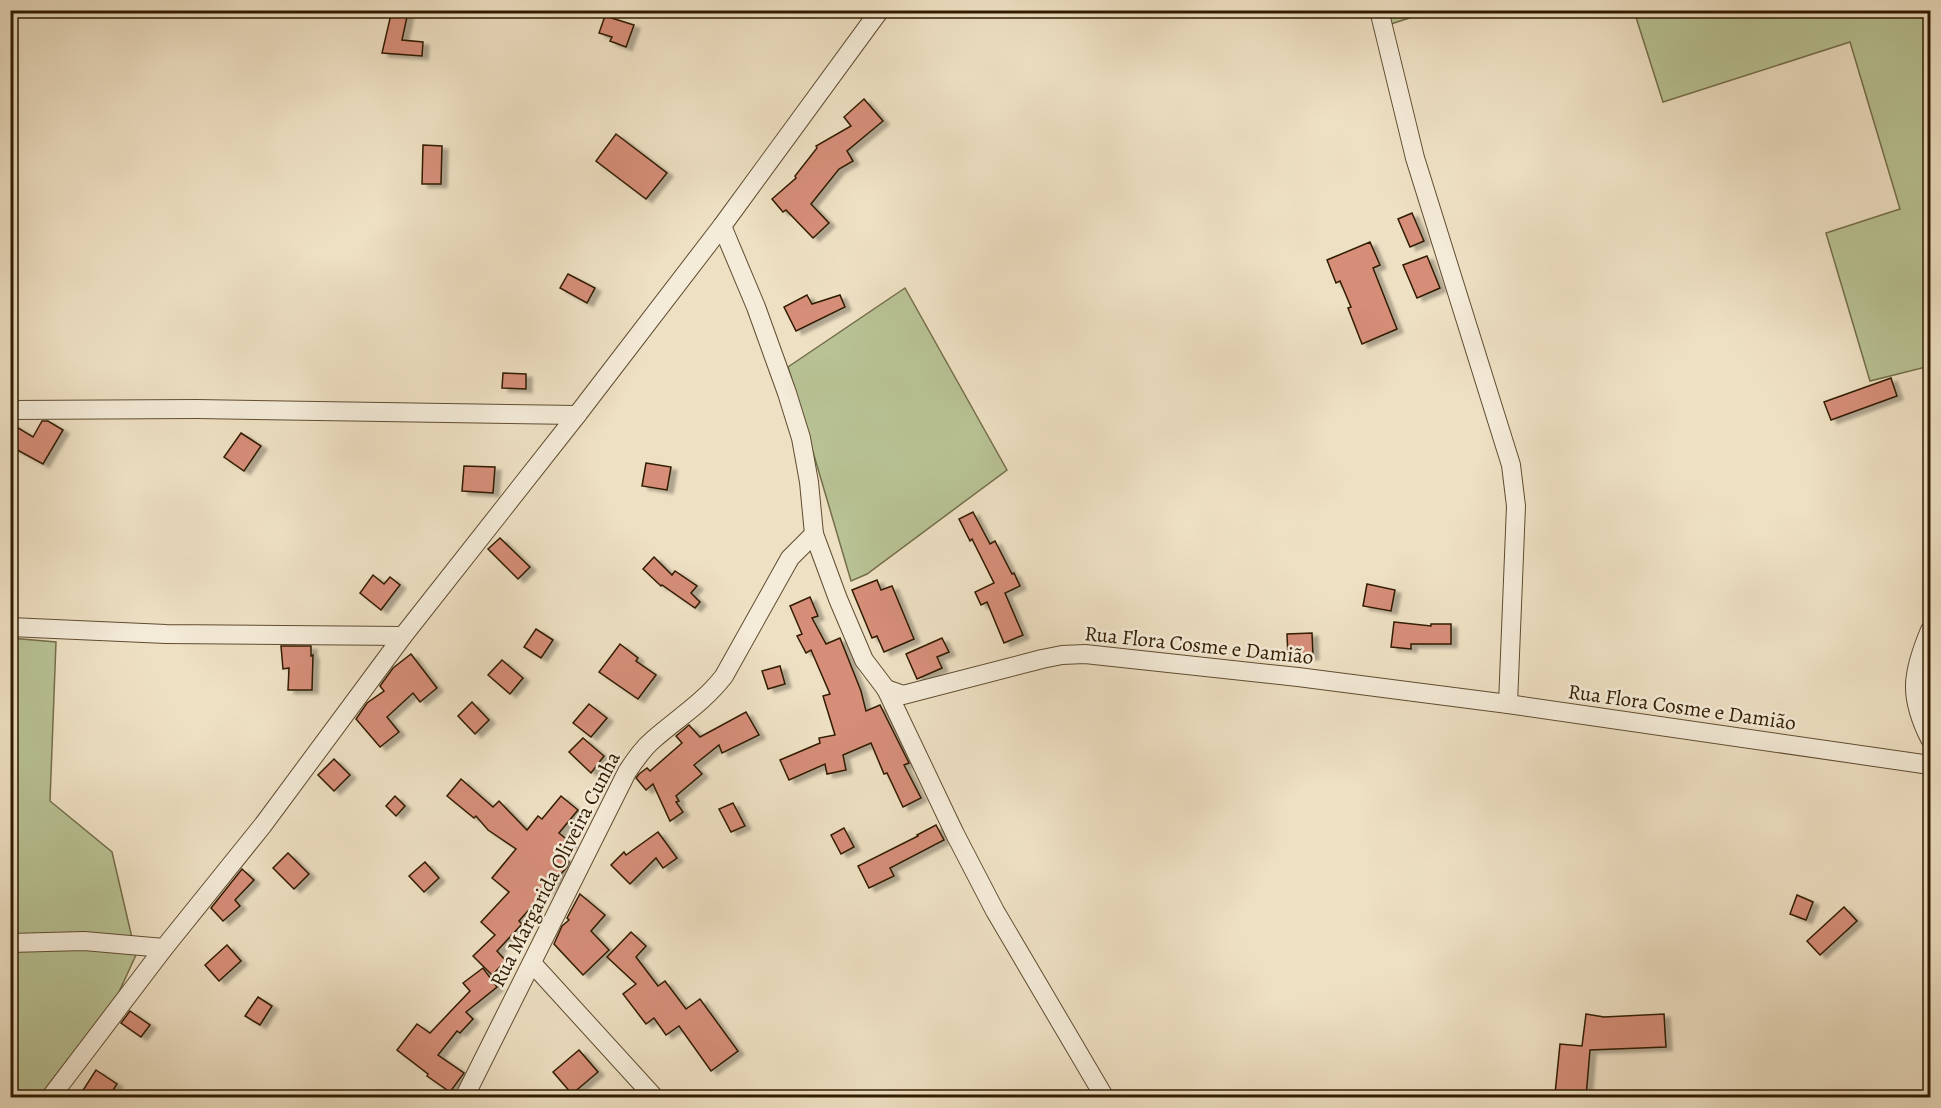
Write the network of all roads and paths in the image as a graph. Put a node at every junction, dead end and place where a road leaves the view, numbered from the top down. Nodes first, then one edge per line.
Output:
1 (880, 10) edge
2 (1379, 10) edge
3 (722, 226) junction
4 (10, 410) edge
5 (577, 415) junction
6 (814, 534) junction
7 (10, 627) edge
8 (1930, 630) edge
9 (403, 636) junction
10 (886, 689) junction
11 (1508, 704) junction
12 (1930, 739) edge
13 (1930, 765) edge
14 (10, 943) edge
15 (164, 948) junction
16 (532, 963) junction
17 (50, 1098) edge
18 (464, 1098) edge
19 (655, 1098) edge
20 (1105, 1098) edge

1 - 3 street
2 - 11 street
3 - 5 street
3 - 6 street
4 - 5 street
5 - 9 street
6 - 10 street
6 - 16 street, Rua Margarida Oliveira Cunha
7 - 9 street
8 - 12 street
9 - 15 street
10 - 11 street, Rua Flora Cosme e Damião
10 - 20 street
11 - 13 street, Rua Flora Cosme e Damião
14 - 15 street
15 - 17 street
16 - 18 street, Rua Margarida Oliveira Cunha
16 - 19 street

